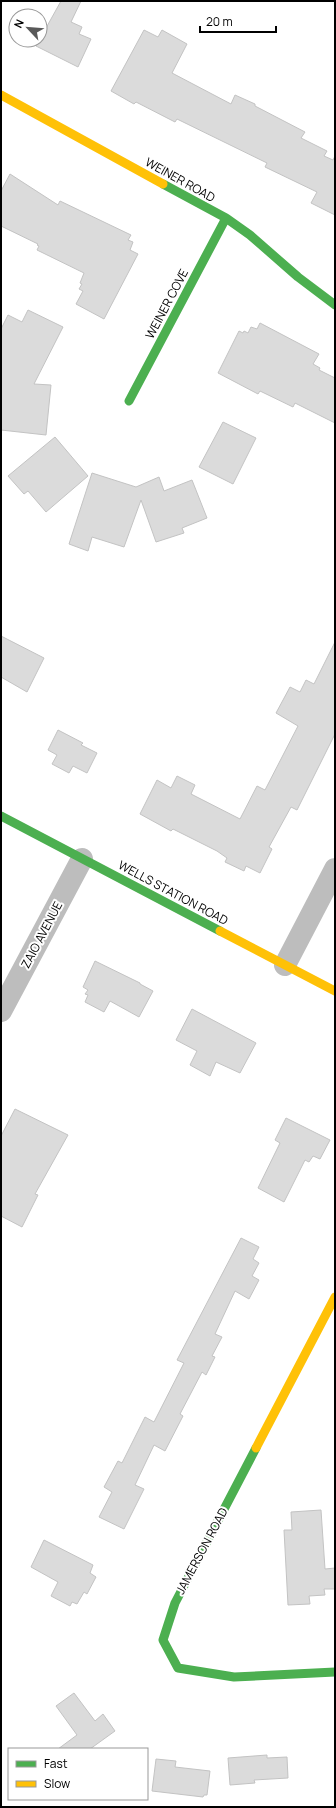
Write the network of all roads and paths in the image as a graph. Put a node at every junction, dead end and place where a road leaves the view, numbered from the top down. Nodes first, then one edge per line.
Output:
1 (1, 95) edge
2 (226, 218) junction
3 (335, 305) edge
4 (129, 401) dead end
5 (1, 816) edge
6 (82, 859) junction
7 (335, 869) edge
8 (285, 965) junction
9 (335, 991) edge
10 (1, 1011) edge
11 (335, 1297) edge
12 (335, 1672) edge

1 - 2 street, WEINER ROAD
2 - 3 street, WEINER ROAD
2 - 4 street, WEINER COVE
5 - 6 street, WELLS STATION ROAD
6 - 8 street, WELLS STATION ROAD
6 - 10 street, ZAIO AVENUE
7 - 8 street
8 - 9 street, WELLS STATION ROAD
11 - 12 street, JAMERSON ROAD

